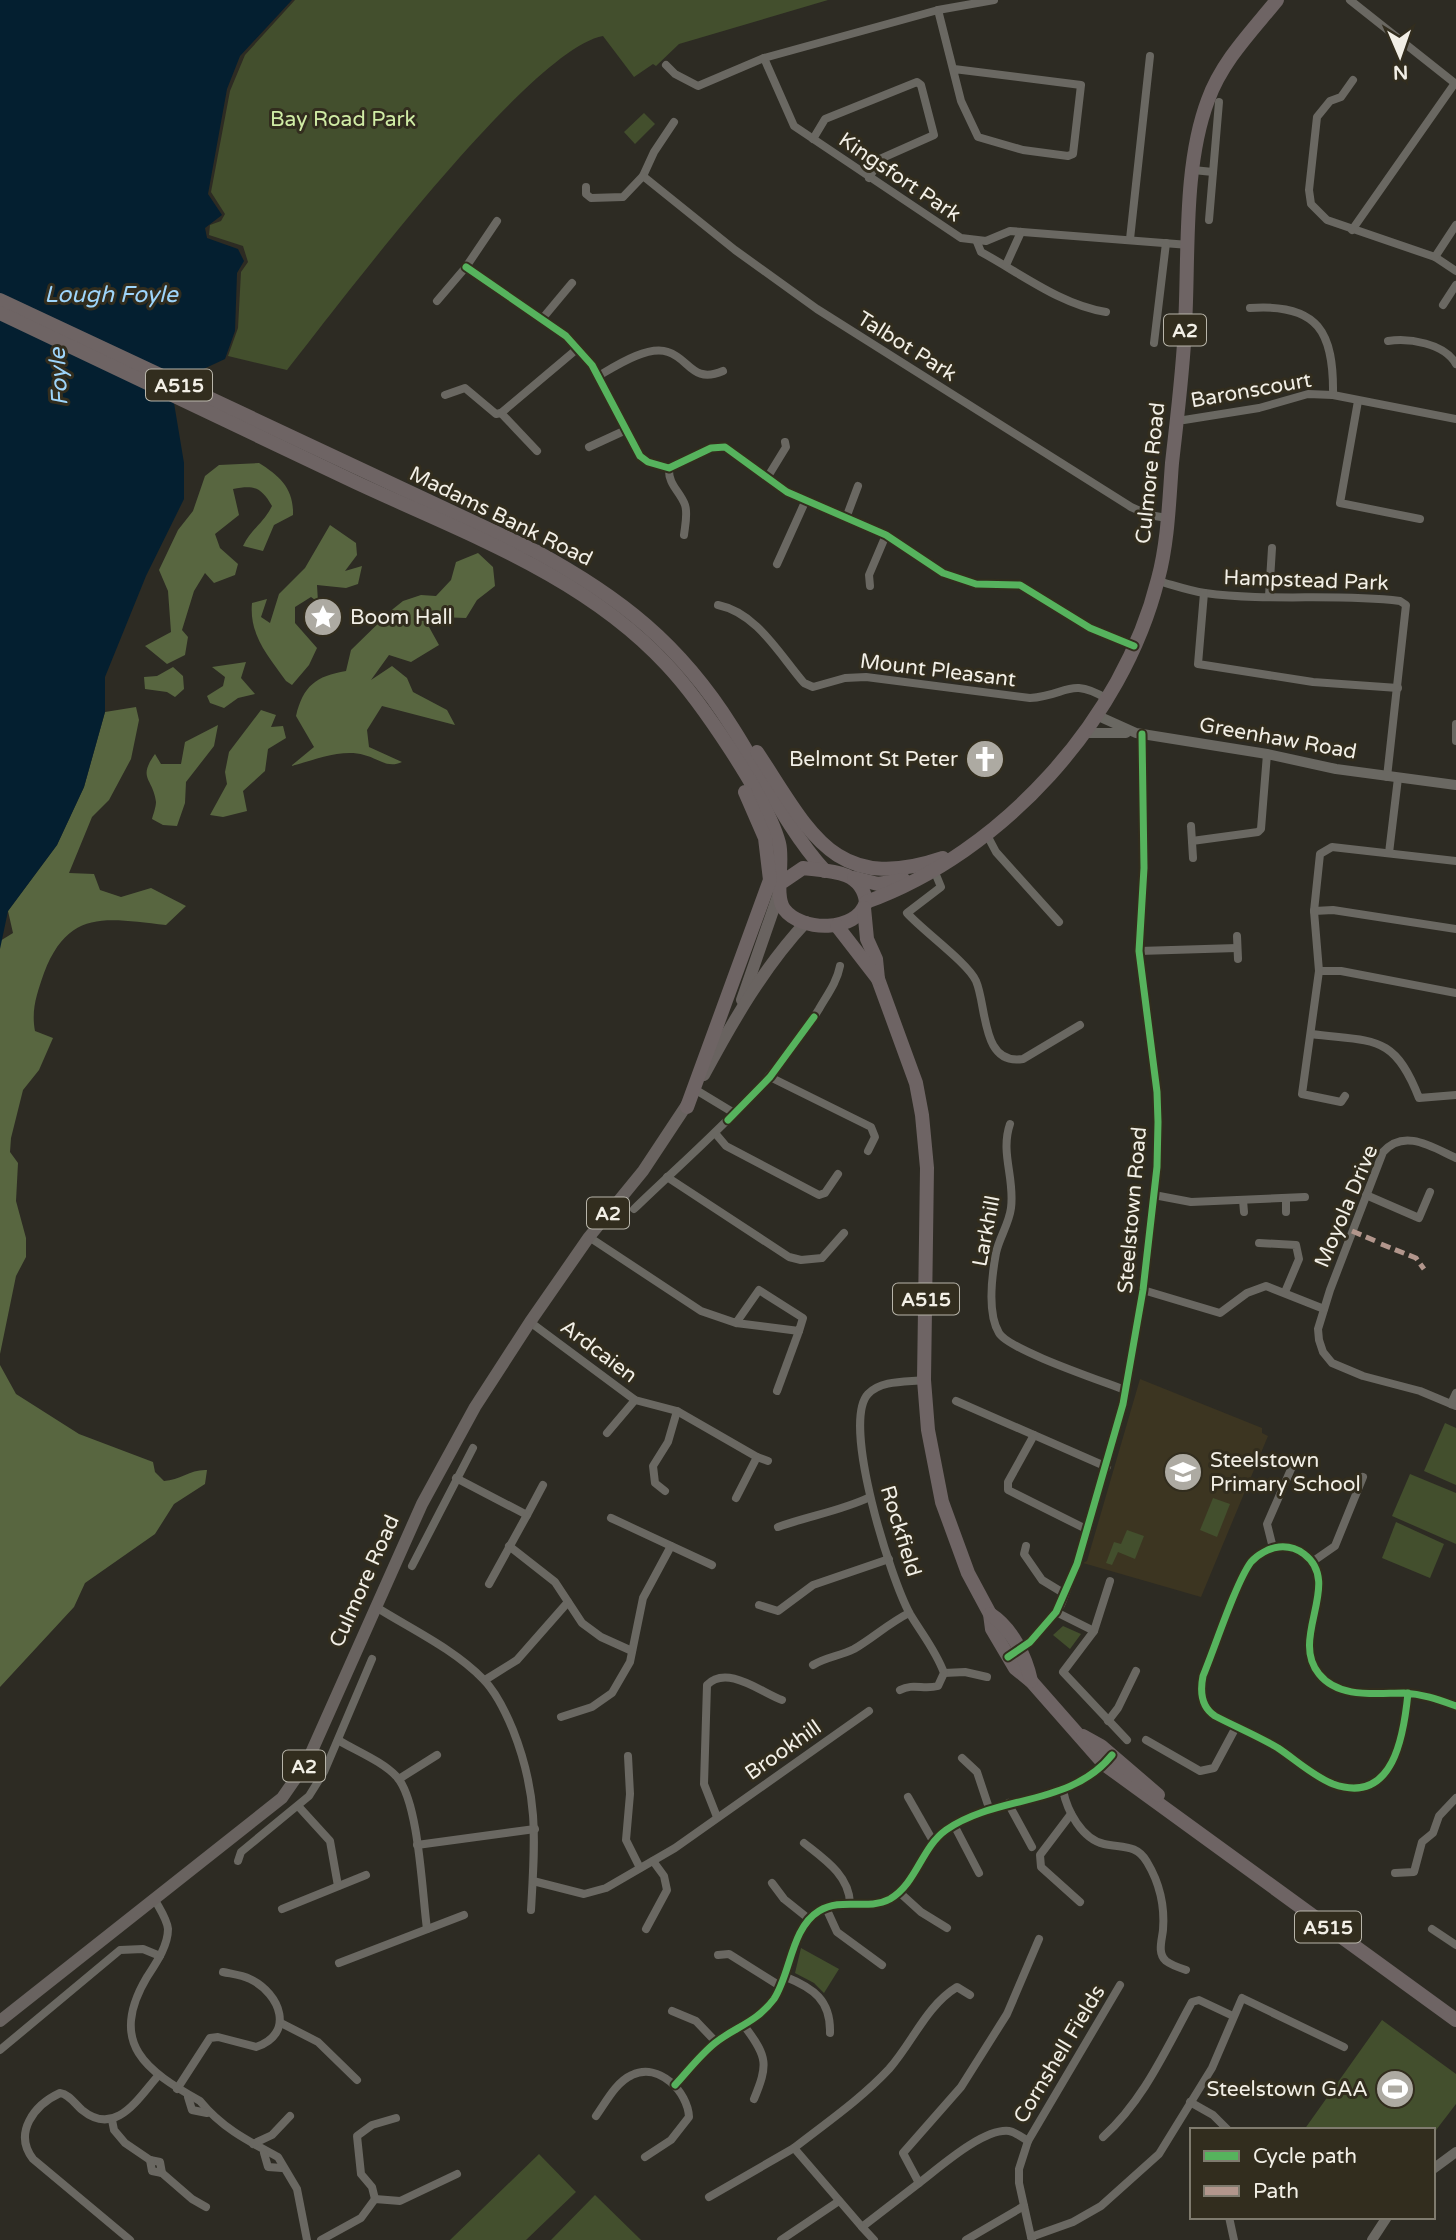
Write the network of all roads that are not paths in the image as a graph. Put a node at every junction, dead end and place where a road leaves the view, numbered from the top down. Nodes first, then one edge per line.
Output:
1 (994, 0) edge
2 (1278, 0) edge
3 (1350, 0) edge
4 (938, 10) junction
5 (1150, 55) dead end
6 (764, 58) junction
7 (666, 65) dead end
8 (954, 69) junction
9 (1353, 80) dead end
10 (1456, 83) edge
11 (1219, 102) dead end
12 (674, 122) dead end
13 (813, 139) junction
14 (1194, 170) junction
15 (1213, 172) junction
16 (643, 176) junction
17 (869, 178) junction
18 (586, 187) dead end
19 (1209, 220) dead end
20 (498, 222) dead end
21 (1456, 225) edge
22 (1352, 230) junction
23 (1021, 232) junction
24 (1129, 239) junction
25 (977, 242) junction
26 (1166, 243) junction
27 (1189, 245) junction
28 (1435, 257) junction
29 (1006, 265) junction
30 (466, 267) junction
31 (1456, 271) edge
32 (572, 283) dead end
33 (1456, 285) edge
34 (0, 300) edge
35 (437, 301) dead end
36 (1443, 305) dead end
37 (1250, 308) dead end
38 (1106, 312) dead end
39 (0, 313) edge
40 (542, 319) junction
41 (1388, 341) dead end
42 (1154, 343) dead end
43 (578, 349) junction
44 (1456, 364) edge
45 (723, 372) dead end
46 (600, 375) junction
47 (444, 395) dead end
48 (1333, 395) junction
49 (1358, 401) junction
50 (501, 413) junction
51 (1177, 419) junction
52 (1456, 419) edge
53 (626, 430) junction
54 (785, 442) dead end
55 (589, 447) dead end
56 (537, 451) dead end
57 (669, 468) junction
58 (355, 475) junction
59 (767, 478) junction
60 (858, 486) dead end
61 (805, 502) junction
62 (846, 518) junction
63 (1167, 518) junction
64 (1420, 519) dead end
65 (684, 535) dead end
66 (886, 535) junction
67 (1272, 548) dead end
68 (777, 564) dead end
69 (1158, 580) junction
70 (870, 586) dead end
71 (1204, 593) junction
72 (1269, 596) junction
73 (718, 605) dead end
74 (1134, 646) junction
75 (694, 672) junction
76 (1398, 688) junction
77 (1107, 699) junction
78 (1097, 715) junction
79 (1456, 724) edge
80 (1084, 733) junction
81 (1139, 733) junction
82 (720, 737) junction
83 (1456, 741) edge
84 (1267, 754) junction
85 (1393, 778) junction
86 (1456, 785) edge
87 (1191, 826) dead end
88 (987, 835) junction
89 (1192, 841) junction
90 (971, 848) junction
91 (1389, 853) junction
92 (1194, 858) dead end
93 (1456, 861) edge
94 (825, 871) junction
95 (938, 876) junction
96 (854, 878) junction
97 (916, 879) junction
98 (780, 890) junction
99 (865, 905) junction
100 (1314, 911) junction
101 (806, 922) junction
102 (1059, 922) dead end
103 (837, 926) junction
104 (1456, 929) edge
105 (1237, 936) dead end
106 (1237, 947) junction
107 (1139, 951) junction
108 (1238, 959) dead end
109 (840, 966) dead end
110 (1320, 971) junction
111 (878, 979) junction
112 (1456, 993) edge
113 (736, 1017) junction
114 (1080, 1025) dead end
115 (1311, 1034) junction
116 (769, 1077) junction
117 (696, 1090) junction
118 (1456, 1095) edge
119 (1345, 1096) dead end
120 (687, 1107) junction
121 (734, 1113) junction
122 (1010, 1124) dead end
123 (715, 1133) junction
124 (868, 1152) dead end
125 (1456, 1158) edge
126 (838, 1174) dead end
127 (667, 1177) junction
128 (1430, 1192) dead end
129 (1154, 1195) junction
130 (1366, 1195) junction
131 (1286, 1198) junction
132 (1305, 1198) dead end
133 (1244, 1200) junction
134 (634, 1209) dead end
135 (1244, 1212) dead end
136 (1286, 1212) dead end
137 (844, 1233) dead end
138 (589, 1237) junction
139 (1259, 1243) dead end
140 (1143, 1290) junction
141 (1284, 1292) junction
142 (1324, 1309) junction
143 (530, 1322) junction
144 (736, 1323) junction
145 (799, 1331) junction
146 (924, 1380) junction
147 (1125, 1390) junction
148 (777, 1391) dead end
149 (1456, 1393) edge
150 (635, 1400) junction
151 (956, 1401) dead end
152 (1453, 1405) edge
153 (677, 1411) junction
154 (607, 1433) dead end
155 (1034, 1435) junction
156 (472, 1448) dead end
157 (757, 1457) junction
158 (1295, 1460) dead end
159 (768, 1461) dead end
160 (1107, 1467) junction
161 (1363, 1477) dead end
162 (456, 1478) junction
163 (543, 1485) dead end
164 (665, 1492) dead end
165 (870, 1497) junction
166 (736, 1498) dead end
167 (527, 1515) junction
168 (611, 1518) dead end
169 (778, 1527) dead end
170 (1088, 1530) junction
171 (509, 1546) junction
172 (671, 1546) junction
173 (1026, 1546) dead end
174 (1273, 1548) junction
175 (889, 1559) junction
176 (1312, 1562) junction
177 (712, 1565) dead end
178 (412, 1566) dead end
179 (1110, 1581) dead end
180 (489, 1584) dead end
181 (1065, 1594) junction
182 (568, 1602) junction
183 (759, 1605) dead end
184 (376, 1607) junction
185 (909, 1612) junction
186 (1056, 1612) junction
187 (1094, 1631) junction
188 (632, 1651) junction
189 (1013, 1653) junction
190 (372, 1659) dead end
191 (813, 1665) dead end
192 (1136, 1671) dead end
193 (944, 1673) junction
194 (987, 1677) dead end
195 (485, 1680) junction
196 (900, 1690) dead end
197 (1408, 1693) junction
198 (782, 1700) dead end
199 (1456, 1706) edge
200 (869, 1711) dead end
201 (561, 1717) dead end
202 (1108, 1721) junction
203 (1236, 1727) junction
204 (338, 1740) junction
205 (1127, 1740) dead end
206 (1146, 1740) dead end
207 (437, 1755) dead end
208 (628, 1756) dead end
209 (962, 1758) dead end
210 (1108, 1760) junction
211 (399, 1779) junction
212 (1063, 1790) junction
213 (908, 1797) dead end
214 (1456, 1798) edge
215 (1008, 1803) junction
216 (299, 1807) junction
217 (989, 1808) junction
218 (1071, 1814) junction
219 (717, 1817) junction
220 (954, 1825) junction
221 (535, 1829) junction
222 (933, 1841) junction
223 (804, 1843) dead end
224 (417, 1845) junction
225 (1032, 1847) dead end
226 (238, 1861) dead end
227 (653, 1861) junction
228 (640, 1868) junction
229 (1395, 1872) dead end
230 (979, 1873) dead end
231 (366, 1875) dead end
232 (533, 1881) junction
233 (772, 1883) dead end
234 (338, 1886) junction
235 (899, 1892) junction
236 (155, 1900) junction
237 (1080, 1902) dead end
238 (850, 1903) junction
239 (826, 1908) junction
240 (282, 1909) dead end
241 (531, 1910) dead end
242 (464, 1915) dead end
243 (809, 1919) junction
244 (947, 1928) dead end
245 (427, 1929) junction
246 (646, 1929) dead end
247 (1432, 1929) dead end
248 (1039, 1938) dead end
249 (1456, 1945) edge
250 (718, 1955) dead end
251 (160, 1956) junction
252 (339, 1964) dead end
253 (882, 1965) dead end
254 (1186, 1970) dead end
255 (223, 1972) dead end
256 (786, 1977) junction
257 (1121, 1985) dead end
258 (780, 1986) junction
259 (970, 1995) dead end
260 (672, 2011) dead end
261 (1233, 2016) junction
262 (1456, 2020) edge
263 (0, 2021) edge
264 (281, 2023) junction
265 (745, 2027) junction
266 (830, 2033) dead end
267 (716, 2042) junction
268 (1344, 2046) dead end
269 (0, 2050) edge
270 (158, 2077) junction
271 (357, 2080) dead end
272 (675, 2085) junction
273 (177, 2090) junction
274 (754, 2099) dead end
275 (1190, 2102) junction
276 (290, 2116) dead end
277 (596, 2116) dead end
278 (396, 2118) dead end
279 (112, 2120) junction
280 (1226, 2128) edge
281 (1103, 2137) dead end
282 (1028, 2140) junction
283 (253, 2144) junction
284 (794, 2148) junction
285 (1456, 2152) edge
286 (645, 2157) dead end
287 (1435, 2168) edge
288 (457, 2174) dead end
289 (919, 2183) junction
290 (709, 2197) dead end
291 (375, 2199) junction
292 (839, 2201) junction
293 (1024, 2206) junction
294 (206, 2207) dead end
295 (1229, 2219) edge
296 (1386, 2219) edge
297 (862, 2227) junction
298 (1032, 2239) edge
299 (130, 2240) edge
300 (307, 2240) edge
301 (321, 2240) edge
302 (780, 2240) edge
303 (874, 2240) edge
304 (966, 2240) edge
305 (1234, 2240) edge
306 (1372, 2240) edge

1 - 4 street
2 - 14 highway, Culmore Road / A2
3 - 10 street
4 - 6 street
4 - 8 street
5 - 24 street
6 - 7 street
6 - 13 street, Kingsfort Park
8 - 8 street
9 - 22 street
10 - 22 street
11 - 15 street
12 - 16 street
13 - 17 street, Kingsfort Park
13 - 17 street
14 - 15 street
14 - 27 highway, Culmore Road / A2
15 - 19 street
16 - 18 street
16 - 63 street, Talbot Park
17 - 25 street, Kingsfort Park
20 - 30 street
21 - 28 street
22 - 28 street
23 - 24 street, Kingsfort Park
23 - 25 street, Kingsfort Park
23 - 29 street
24 - 26 street, Kingsfort Park
25 - 29 street
26 - 27 street, Kingsfort Park
26 - 42 street
27 - 51 highway, Culmore Road / A2
28 - 31 street
29 - 38 street
30 - 35 street
30 - 40 street
32 - 40 street
33 - 36 street
34 - 58 highway, A515
37 - 48 street
39 - 58 highway, A515
40 - 43 street
41 - 44 street
43 - 46 street
43 - 50 street
45 - 46 street
46 - 53 street
47 - 50 street
48 - 49 street, Baronscourt
48 - 51 street, Baronscourt
49 - 52 street, Baronscourt
49 - 64 street
50 - 56 street
51 - 63 highway, Culmore Road / A2
53 - 55 street
53 - 57 street
54 - 59 street
57 - 59 street
57 - 65 street
58 - 75 highway, Madams Bank Road / A515
58 - 82 highway, Madams Bank Road / A515
59 - 61 street
60 - 62 street
61 - 62 street
61 - 68 street
62 - 66 street
63 - 69 highway, Culmore Road / A2
66 - 70 street
66 - 74 street
67 - 72 street
69 - 71 street, Hampstead Park
69 - 74 highway, Culmore Road / A2
71 - 72 street, Hampstead Park
71 - 76 street, Hampstead Park
72 - 76 street, Hampstead Park
73 - 77 street, Mount Pleasant
74 - 77 highway, Culmore Road / A2
75 - 90 highway
75 - 94 highway, Madams Bank Road / A515
76 - 85 street, Hampstead Park
77 - 78 highway, Culmore Road / A2
78 - 80 highway, Culmore Road / A2
78 - 81 main road, Greenhaw Road
79 - 83 street
80 - 81 main road
80 - 88 highway, Culmore Road / A2
81 - 84 main road, Greenhaw Road
81 - 107 street, Steelstown Road
82 - 98 highway, Madams Bank Road / A515
82 - 120 highway
84 - 85 main road, Greenhaw Road
84 - 89 street
85 - 86 main road, Greenhaw Road
85 - 91 street, Hampstead Park
87 - 89 street
88 - 90 highway, Culmore Road / A2
88 - 102 street
89 - 92 street
90 - 95 highway, Culmore Road / A2
91 - 93 street
91 - 100 street
94 - 96 highway, A2
94 - 98 highway, A2
95 - 97 highway, Culmore Road / A2
95 - 114 street
96 - 97 highway, Culmore Road / A2
96 - 99 highway
97 - 99 highway, Culmore Road / A2
98 - 101 highway
98 - 113 main road, Culmore Road / A2
99 - 103 highway, A2
99 - 111 highway, A515
100 - 104 street
100 - 110 street
101 - 103 highway
101 - 113 main road, Culmore Road / A2
103 - 111 highway, A515
105 - 106 street
106 - 107 street
106 - 108 street
107 - 129 street, Steelstown Road
109 - 116 street
110 - 112 street
110 - 115 street
111 - 146 highway, A515
113 - 117 main road, Culmore Road / A2
115 - 118 street
115 - 119 street
116 - 121 street
116 - 124 street
117 - 120 main road, Culmore Road / A2
117 - 121 street
120 - 138 main road, Culmore Road / A2
121 - 123 street
122 - 147 street, Larkhill
123 - 126 street
123 - 127 street
125 - 130 street, Moyola Drive
127 - 134 street
127 - 137 street
128 - 130 street
129 - 133 street
129 - 140 street, Steelstown Road
130 - 142 street, Moyola Drive
131 - 132 street
131 - 133 street
131 - 136 street
133 - 135 street
138 - 143 main road, Culmore Road / A2
138 - 144 street
139 - 141 street
140 - 141 street
140 - 147 street, Steelstown Road
141 - 142 street
142 - 152 street, Moyola Drive
143 - 150 street, Ardcaien
143 - 184 main road, Culmore Road / A2
144 - 145 street
144 - 145 street
145 - 148 street
146 - 165 street, Rockfield
146 - 189 highway, A515
147 - 160 street, Steelstown Road
149 - 152 street
150 - 153 street, Ardcaien
150 - 154 street
151 - 155 street
153 - 157 street, Ardcaien
153 - 164 street
155 - 160 street
155 - 170 street
156 - 162 street
157 - 159 street, Ardcaien
157 - 166 street
158 - 174 street
160 - 170 street, Steelstown Road
161 - 176 street
162 - 167 street
162 - 178 street
163 - 167 street
165 - 169 street
165 - 175 street, Rockfield
167 - 171 street
168 - 172 street
170 - 181 street, Steelstown Road
171 - 180 street
171 - 182 street
172 - 177 street
172 - 188 street
173 - 181 street
174 - 176 street
174 - 203 street
175 - 183 street
175 - 185 street, Rockfield
176 - 197 street
179 - 187 street
181 - 186 street, Steelstown Road
182 - 188 street
182 - 195 street
184 - 195 street
184 - 236 main road, Culmore Road / A2
185 - 191 street
185 - 193 street, Rockfield
186 - 187 street
186 - 189 street, Steelstown Road
187 - 202 street
188 - 201 street
189 - 210 highway, A515
190 - 204 street
192 - 202 street
193 - 194 street
193 - 196 street
195 - 221 street
197 - 199 street
197 - 203 street
198 - 219 street, Brookhill
200 - 219 street, Brookhill
202 - 205 street
203 - 206 street
204 - 211 street
204 - 216 street
207 - 211 street
208 - 228 street
209 - 217 street
210 - 212 street
210 - 262 highway, A515
211 - 224 street
212 - 215 street
212 - 218 street
213 - 222 street
214 - 229 street
215 - 217 street
215 - 225 street
216 - 226 street
216 - 234 street
217 - 220 street
218 - 237 street
218 - 254 street
219 - 227 street, Brookhill
220 - 222 street
220 - 230 street
221 - 224 street
221 - 232 street
222 - 235 street
223 - 238 street
224 - 245 street
227 - 228 street, Brookhill
227 - 246 street
228 - 232 street, Brookhill
231 - 234 street
232 - 241 street
233 - 243 street
234 - 240 street
235 - 238 street
235 - 244 street
236 - 251 street
236 - 263 main road, Culmore Road / A2
238 - 239 street
239 - 243 street
239 - 253 street
242 - 245 street
243 - 256 street
245 - 252 street
247 - 249 street
248 - 289 street
250 - 258 street
251 - 269 street
251 - 270 street
255 - 264 street
256 - 258 street
256 - 266 street
257 - 282 street, Cornshell Fields
258 - 265 street
259 - 284 street
260 - 267 street
261 - 268 street, Cornshell Fields
261 - 275 street, Cornshell Fields
261 - 281 street
264 - 271 street
264 - 273 street
265 - 267 street
265 - 274 street
267 - 272 street
270 - 273 street
270 - 279 street
272 - 277 street
272 - 286 street
273 - 283 street
275 - 280 street
275 - 298 street, Cornshell Fields
276 - 283 street
278 - 291 street
279 - 294 street
279 - 299 street
282 - 289 street, Cornshell Fields
282 - 293 street, Cornshell Fields
283 - 300 street
284 - 290 street
284 - 292 street
285 - 287 main road
288 - 291 street
289 - 297 street, Cornshell Fields
291 - 301 street
292 - 297 street
292 - 302 street
293 - 298 street, Cornshell Fields
293 - 304 street
295 - 305 street
296 - 306 main road
297 - 303 street

